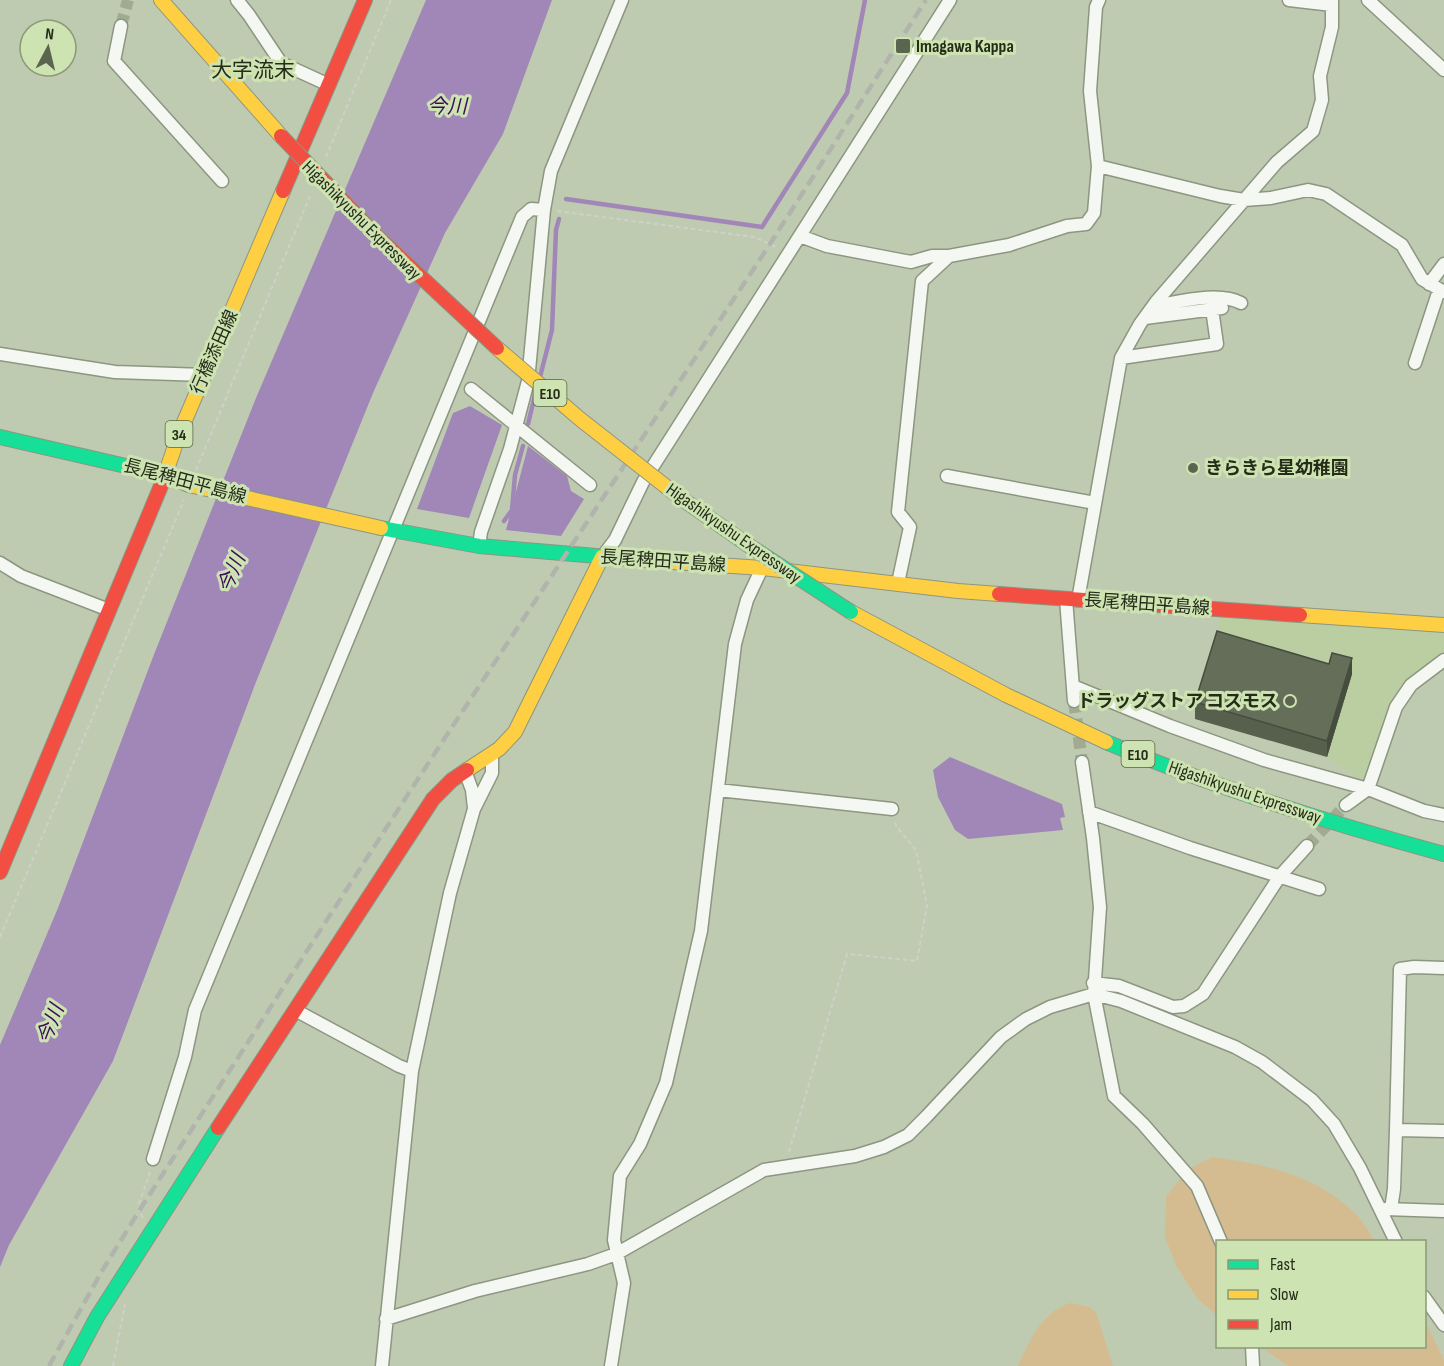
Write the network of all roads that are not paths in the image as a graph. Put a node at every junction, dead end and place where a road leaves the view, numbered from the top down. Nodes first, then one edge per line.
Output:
1 (161, 0) edge
2 (237, 0) edge
3 (365, 0) edge
4 (622, 0) edge
5 (950, 0) edge
6 (1098, 0) edge
7 (1289, 0) edge
8 (1368, 0) edge
9 (1332, 2) edge
10 (121, 26) tunnel mouth
11 (1444, 70) edge
12 (329, 85) junction
13 (1098, 166) junction
14 (222, 181) dead end
15 (1244, 200) junction
16 (544, 210) junction
17 (800, 236) junction
18 (949, 256) junction
19 (1444, 264) edge
20 (1438, 289) edge
21 (1241, 303) dead end
22 (1154, 306) junction
23 (1145, 318) junction
24 (0, 354) edge
25 (1121, 358) junction
26 (1415, 363) dead end
27 (204, 375) junction
28 (471, 389) dead end
29 (516, 424) junction
30 (0, 437) edge
31 (165, 475) junction
32 (946, 476) dead end
33 (590, 484) dead end
34 (1095, 503) junction
35 (386, 529) junction
36 (479, 546) junction
37 (602, 557) junction
38 (0, 563) edge
39 (762, 568) junction
40 (898, 583) junction
41 (1072, 599) junction
42 (109, 610) junction
43 (1444, 625) edge
44 (1444, 660) edge
45 (1073, 686) junction
46 (1074, 701) tunnel mouth
47 (492, 753) junction
48 (1082, 762) tunnel mouth
49 (465, 771) junction
50 (1368, 789) junction
51 (718, 790) junction
52 (1346, 806) tunnel mouth
53 (474, 809) junction
54 (892, 809) road end
55 (1089, 812) junction
56 (1444, 815) edge
57 (1307, 846) tunnel mouth
58 (1444, 854) edge
59 (0, 872) edge
60 (1280, 876) junction
61 (1319, 889) dead end
62 (1444, 968) edge
63 (1094, 989) junction
64 (296, 1010) junction
65 (412, 1071) junction
66 (1396, 1130) junction
67 (1444, 1131) edge
68 (153, 1159) road end
69 (1386, 1209) junction
70 (1444, 1211) edge
71 (1220, 1240) edge
72 (1395, 1240) edge
73 (616, 1254) junction
74 (1426, 1298) edge
75 (386, 1319) junction
76 (1444, 1325) edge
77 (1252, 1348) edge
78 (71, 1366) edge
79 (382, 1366) edge
80 (612, 1366) edge
81 (1252, 1366) edge

1 - 58 main road, Higashikyushu Expressway / E10, bridge
2 - 12 street
3 - 12 main road, 行橋添田線 / 34
4 - 16 street
5 - 17 street
6 - 13 street
7 - 9 street
8 - 11 street
9 - 15 street
10 - 14 street
12 - 27 main road, 行橋添田線 / 34
13 - 15 street
13 - 18 street
15 - 20 street
15 - 22 street
16 - 29 street
16 - 35 street
17 - 18 street
17 - 37 street
18 - 40 street
19 - 20 street
20 - 26 street
21 - 22 street
22 - 23 street
23 - 25 street
23 - 25 street
24 - 27 street
25 - 34 street
27 - 31 main road, 行橋添田線 / 34
28 - 29 street
29 - 33 street
29 - 36 street
30 - 31 main road, 長尾稗田平島線
31 - 35 main road, 長尾稗田平島線, bridge
31 - 42 main road, 行橋添田線 / 34
32 - 34 street
34 - 41 street
35 - 36 main road, 長尾稗田平島線
35 - 68 street
36 - 37 main road, 長尾稗田平島線
37 - 39 main road, 長尾稗田平島線
37 - 47 main road
38 - 42 street
39 - 40 main road, 長尾稗田平島線
39 - 51 street
40 - 41 main road, 長尾稗田平島線
41 - 43 main road, 長尾稗田平島線
41 - 45 street
42 - 59 main road, 行橋添田線 / 34
44 - 50 street
45 - 46 street
45 - 50 street
47 - 49 main road
47 - 53 street
48 - 55 street
49 - 53 street
49 - 64 main road
50 - 52 street
50 - 56 street
51 - 54 street
51 - 73 street
53 - 65 street
55 - 60 street
55 - 63 street
57 - 60 street
60 - 61 street
60 - 63 street
62 - 66 street
63 - 69 street
63 - 71 street
63 - 73 street
64 - 65 street
64 - 78 main road
65 - 75 street
66 - 67 street
66 - 69 street
69 - 70 street
69 - 72 street
73 - 75 street
73 - 80 street
74 - 76 street
75 - 79 street
77 - 81 street

